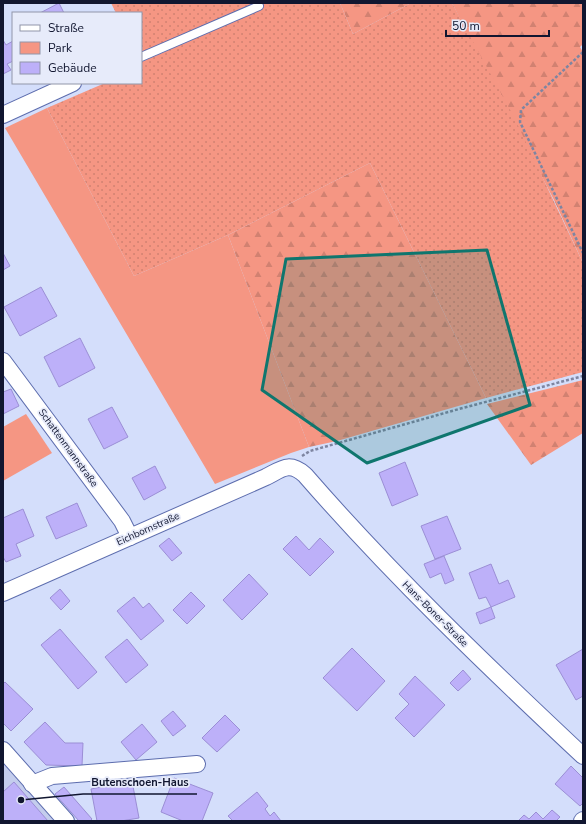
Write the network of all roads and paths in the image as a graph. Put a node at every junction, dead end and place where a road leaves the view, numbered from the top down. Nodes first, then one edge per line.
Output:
1 (259, 6) dead end
2 (583, 52) edge
3 (142, 57) edge
4 (70, 84) edge
5 (3, 115) edge
6 (583, 253) edge
7 (3, 361) edge
8 (583, 376) edge
9 (293, 467) junction
10 (130, 536) junction
11 (3, 593) edge
12 (3, 750) edge
13 (583, 756) edge
14 (197, 764) dead end
15 (32, 784) junction
16 (66, 821) edge

1 - 3 lane
2 - 6 path
4 - 5 street
7 - 10 street, Schattenmannstraße
8 - 9 path
9 - 10 street, Eichbornstraße
9 - 13 street, Hans-Boner-Straße
10 - 11 street, Eichbornstraße
12 - 15 street
14 - 15 street
15 - 16 street

